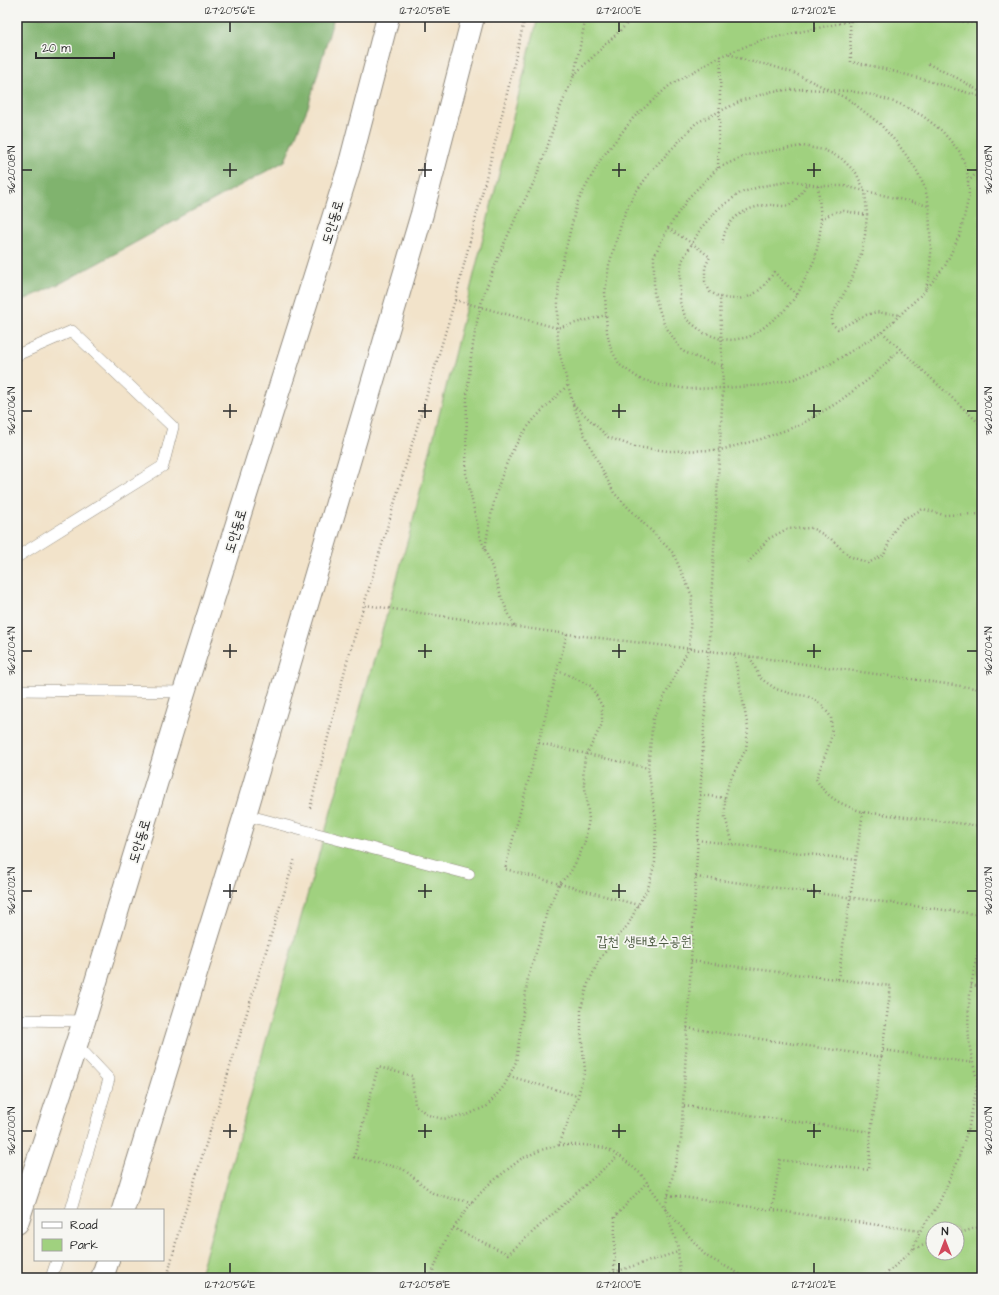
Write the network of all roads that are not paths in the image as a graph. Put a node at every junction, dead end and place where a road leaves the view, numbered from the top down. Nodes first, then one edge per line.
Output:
1 (388, 17) edge
2 (473, 17) edge
3 (17, 355) edge
4 (19, 553) edge
5 (17, 690) edge
6 (184, 692) junction
7 (245, 815) junction
8 (469, 874) dead end
9 (17, 1020) edge
10 (84, 1021) junction
11 (76, 1044) junction
12 (71, 1209) edge
13 (123, 1209) edge
14 (17, 1223) edge
15 (57, 1261) edge
16 (108, 1261) edge
17 (52, 1278) edge
18 (102, 1278) edge

1 - 6 main road, 도안동로
2 - 7 main road
3 - 4 lane
5 - 6 lane
6 - 10 main road, 도안동로
7 - 8 lane
7 - 13 main road
9 - 10 lane
10 - 11 main road, 도안동로
11 - 12 lane
11 - 14 main road, 도안동로
15 - 17 lane
16 - 18 main road

